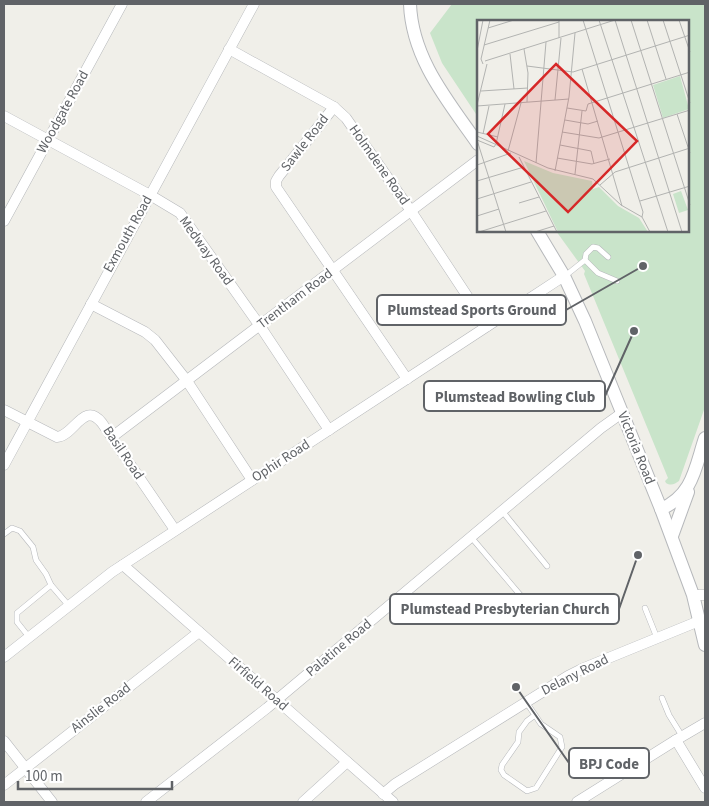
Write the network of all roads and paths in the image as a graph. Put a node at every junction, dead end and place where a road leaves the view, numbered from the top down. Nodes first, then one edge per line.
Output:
1 (122, 4) edge
2 (254, 4) edge
3 (410, 4) edge
4 (229, 49) junction
5 (334, 107) junction
6 (4, 116) edge
7 (48, 140) junction
8 (477, 142) edge
9 (477, 161) edge
10 (150, 195) junction
11 (411, 212) junction
12 (4, 221) edge
13 (538, 232) edge
14 (608, 257) dead end
15 (585, 260) junction
16 (332, 270) junction
17 (564, 276) junction
18 (617, 281) dead end
19 (91, 304) junction
20 (260, 326) junction
21 (487, 326) junction
22 (407, 379) junction
23 (187, 381) junction
24 (4, 410) edge
25 (622, 413) junction
26 (27, 423) junction
27 (329, 430) junction
28 (112, 437) junction
29 (705, 438) edge
30 (702, 458) edge
31 (4, 465) edge
32 (252, 480) junction
33 (688, 487) junction
34 (661, 509) junction
35 (502, 511) junction
36 (175, 530) junction
37 (4, 534) edge
38 (672, 536) junction
39 (471, 537) junction
40 (123, 565) junction
41 (547, 566) dead end
42 (51, 584) junction
43 (699, 595) edge
44 (522, 597) dead end
45 (68, 606) junction
46 (645, 608) dead end
47 (699, 621) junction
48 (199, 632) junction
49 (29, 637) junction
50 (657, 638) junction
51 (705, 644) edge
52 (4, 657) edge
53 (662, 698) dead end
54 (277, 700) junction
55 (526, 702) junction
56 (535, 715) junction
57 (705, 723) edge
58 (679, 738) junction
59 (4, 741) edge
60 (347, 762) junction
61 (25, 768) junction
62 (4, 785) edge
63 (705, 788) edge
64 (383, 794) junction
65 (52, 802) edge
66 (146, 802) edge
67 (303, 802) edge
68 (393, 802) edge
69 (577, 802) edge

1 - 7 street, Woodgate Road
2 - 4 street, Exmouth Road
3 - 8 street
4 - 5 street, Holmdene Road
4 - 10 street, Exmouth Road
5 - 11 street, Holmdene Road
5 - 16 street, Sawle Road
6 - 7 street, Medway Road
7 - 10 street, Medway Road
7 - 12 street, Woodgate Road
9 - 11 street, Trentham Road
10 - 19 street, Exmouth Road
10 - 20 street, Medway Road
11 - 16 street, Trentham Road
11 - 21 street, Holmdene Road
13 - 17 street, Victoria Road
14 - 15 lane
15 - 17 lane
15 - 18 lane
16 - 20 street, Trentham Road
16 - 22 street, Sawle Road
17 - 21 street, Ophir Road
17 - 25 street, Victoria Road
19 - 23 street
19 - 26 street, Exmouth Road
20 - 23 street, Trentham Road
20 - 27 street, Medway Road
21 - 22 street, Ophir Road
22 - 27 street, Ophir Road
23 - 28 street, Trentham Road
23 - 32 street
24 - 26 street, Basil Road
25 - 34 street, Victoria Road
25 - 35 street, Palatine Road
26 - 28 street, Basil Road
26 - 31 street, Exmouth Road
27 - 32 street, Ophir Road
28 - 36 street, Basil Road
29 - 30 street
30 - 33 street
32 - 36 street, Ophir Road
33 - 34 street
33 - 38 street
34 - 38 street, Victoria Road
35 - 39 street, Palatine Road
35 - 41 lane
36 - 40 street, Ophir Road
37 - 42 lane
38 - 43 street, Victoria Road
39 - 44 lane
39 - 54 street, Palatine Road
40 - 45 street, Ophir Road
40 - 48 street, Firfield Road
42 - 45 lane
42 - 49 lane
43 - 47 street, Victoria Road
45 - 49 street, Ophir Road
46 - 50 lane
47 - 50 street, Delany Road
47 - 51 street, Victoria Road
48 - 54 street, Firfield Road
48 - 61 street, Ainslie Road
49 - 52 street, Ophir Road
50 - 55 street, Delany Road
53 - 58 lane
54 - 60 street, Firfield Road
54 - 66 street, Palatine Road
55 - 56 lane
55 - 64 street, Delany Road
56 - 56 lane
57 - 58 street
58 - 63 street
58 - 69 street
59 - 61 street
60 - 64 street, Firfield Road
60 - 67 street
61 - 62 street, Ainslie Road
61 - 65 street
64 - 68 street, Firfield Road

